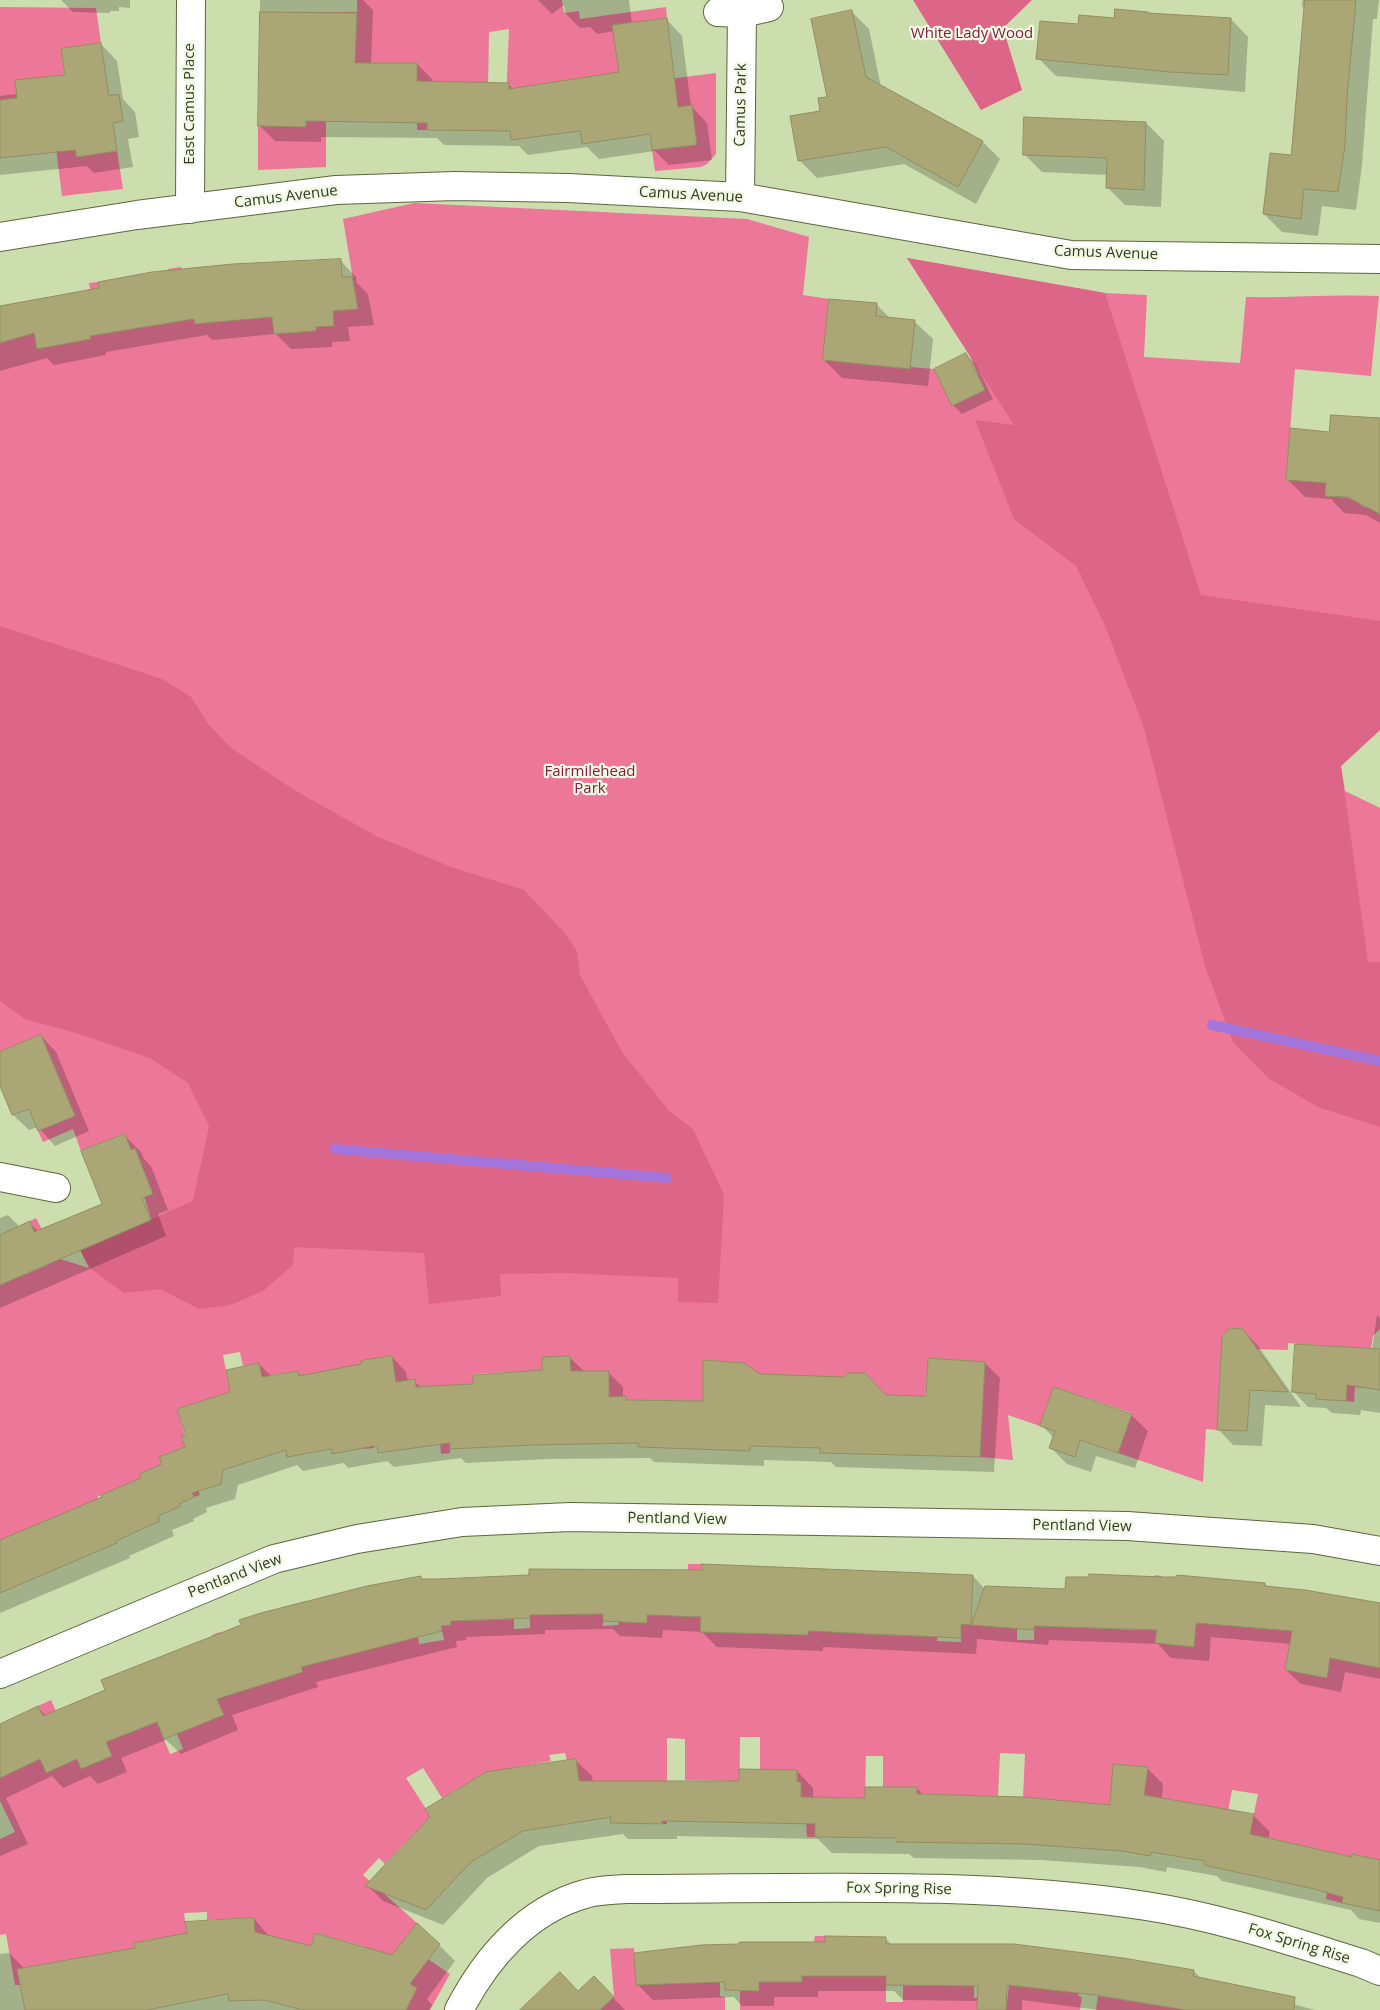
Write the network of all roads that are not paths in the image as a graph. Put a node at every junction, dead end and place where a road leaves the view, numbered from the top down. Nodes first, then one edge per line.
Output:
1 (191, 0) edge
2 (769, 7) dead end
3 (740, 196) junction
4 (190, 208) junction
5 (0, 238) edge
6 (1380, 259) edge
7 (0, 1177) edge
8 (56, 1188) dead end
9 (1380, 1551) edge
10 (0, 1674) edge
11 (1380, 1971) edge
12 (459, 2010) edge

1 - 4 street, East Camus Place
2 - 3 street, Camus Park
3 - 4 street, Camus Avenue
3 - 6 street, Camus Avenue
4 - 5 street, Camus Avenue
7 - 8 street
9 - 10 street, Pentland View
11 - 12 street, Fox Spring Rise

